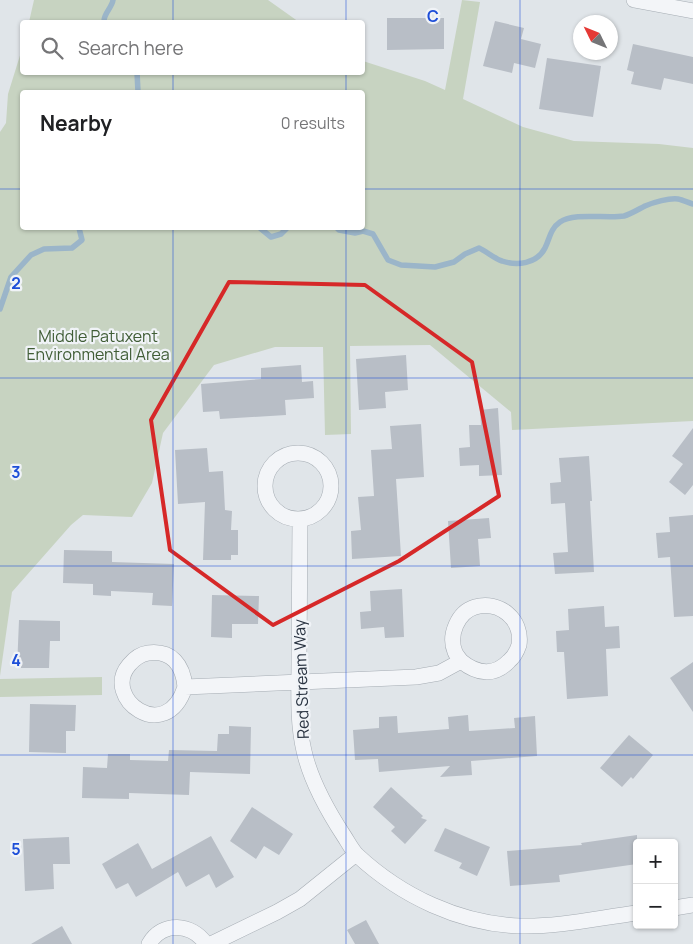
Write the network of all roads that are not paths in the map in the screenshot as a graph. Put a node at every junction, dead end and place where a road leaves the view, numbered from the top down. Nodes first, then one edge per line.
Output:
1 (634, 0) edge
2 (693, 11) edge
3 (300, 520) junction
4 (461, 661) junction
5 (300, 682) junction
6 (185, 686) junction
7 (356, 854) junction
8 (693, 905) edge
9 (678, 907) edge
10 (633, 914) edge
11 (149, 944) edge
12 (206, 944) edge
13 (211, 944) edge

1 - 2 street
3 - 3 street
3 - 5 street, Red Stream Way
4 - 4 street
4 - 5 street
5 - 6 street
5 - 7 street, Red Stream Way
6 - 6 street
7 - 10 street, Red Stream Way
7 - 13 street
8 - 9 street
11 - 12 street

